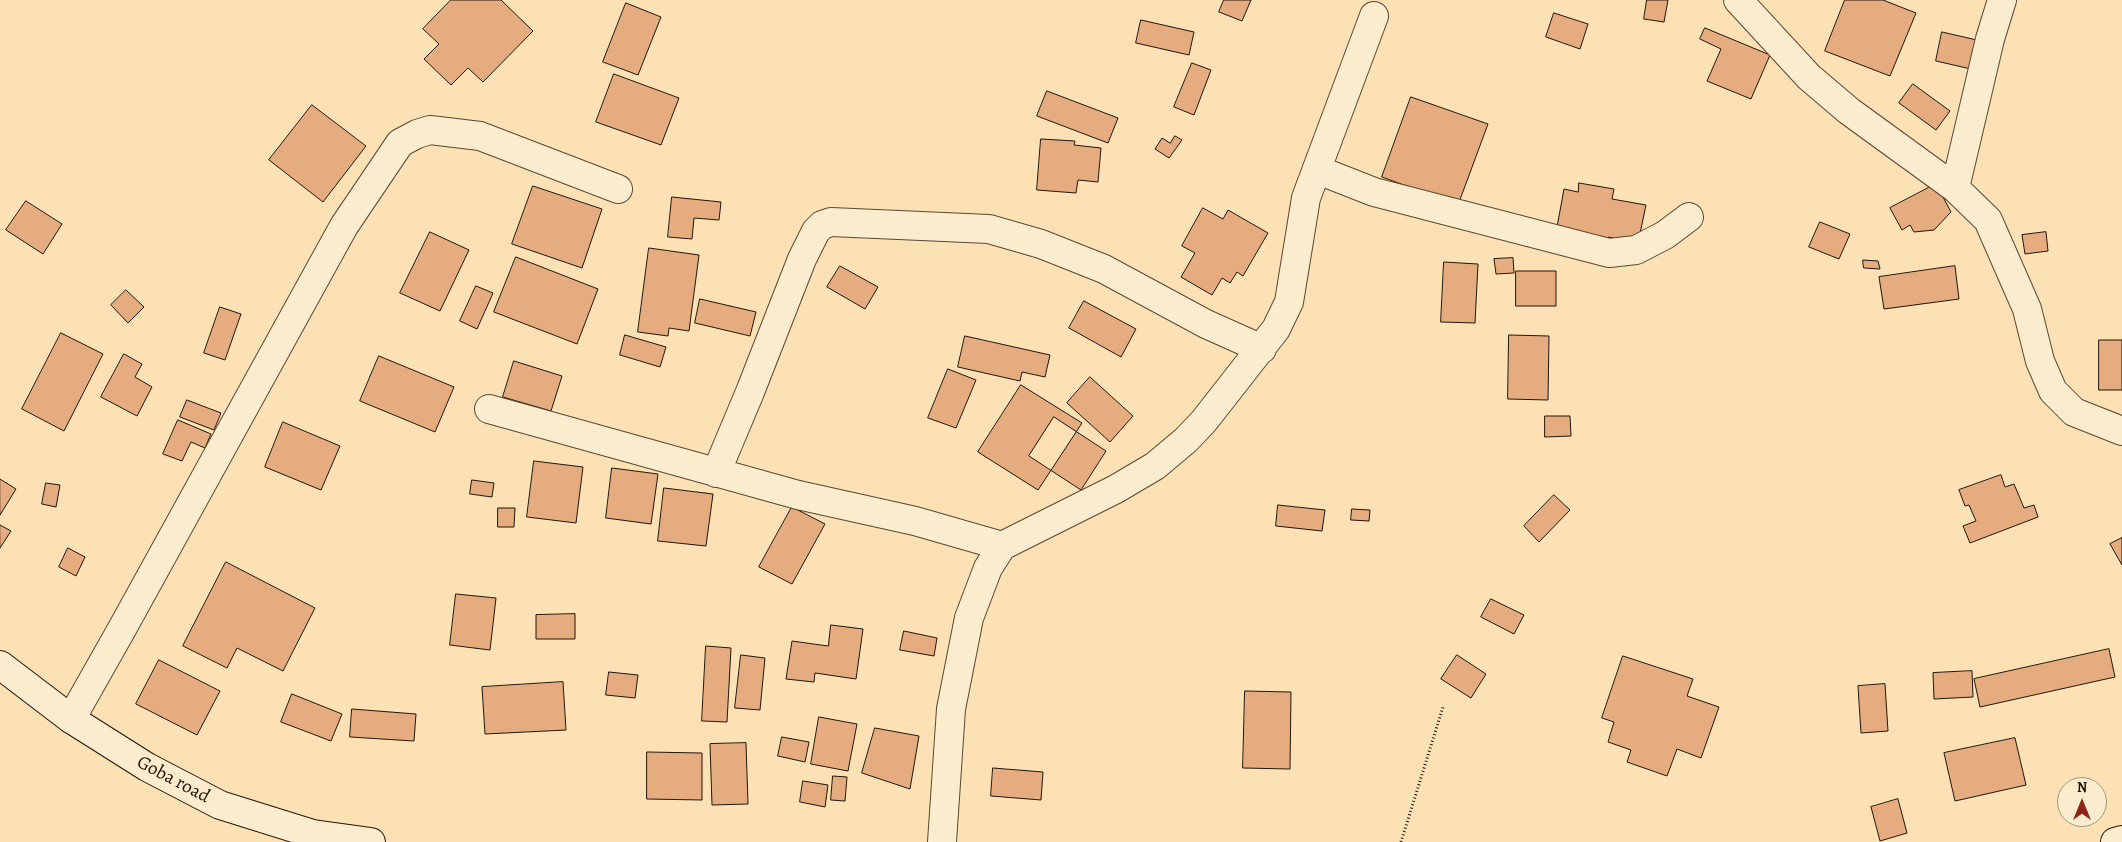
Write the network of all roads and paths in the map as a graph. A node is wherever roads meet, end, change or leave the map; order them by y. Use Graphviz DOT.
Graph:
graph roads {
  1 [pos="1738,0"];
  2 [pos="2002,0"];
  3 [pos="1374,16"];
  4 [pos="1318,170"];
  5 [pos="1955,188"];
  6 [pos="618,189"];
  7 [pos="1690,217"];
  8 [pos="1262,348"];
  9 [pos="489,409"];
  10 [pos="2122,431"];
  11 [pos="716,473"];
  12 [pos="1002,546"];
  13 [pos="0,665"];
  14 [pos="1443,707"];
  15 [pos="70,719"];
  16 [pos="2122,840"];
  17 [pos="371,842"];
  18 [pos="942,842"];
  19 [pos="1401,842"];
  20 [pos="2115,842"];
  1 -- 5 [label="street"];
  2 -- 5 [label="street"];
  3 -- 4 [label="street"];
  4 -- 7 [label="street"];
  4 -- 8 [label="street"];
  5 -- 10 [label="street"];
  6 -- 15 [label="street"];
  8 -- 11 [label="street"];
  8 -- 12 [label="street"];
  9 -- 11 [label="street"];
  11 -- 12 [label="street"];
  12 -- 18 [label="street"];
  13 -- 15 [label="street, Goba road"];
  14 -- 19 [label="path"];
  15 -- 17 [label="street, Goba road"];
  16 -- 20 [label="street"];
}
